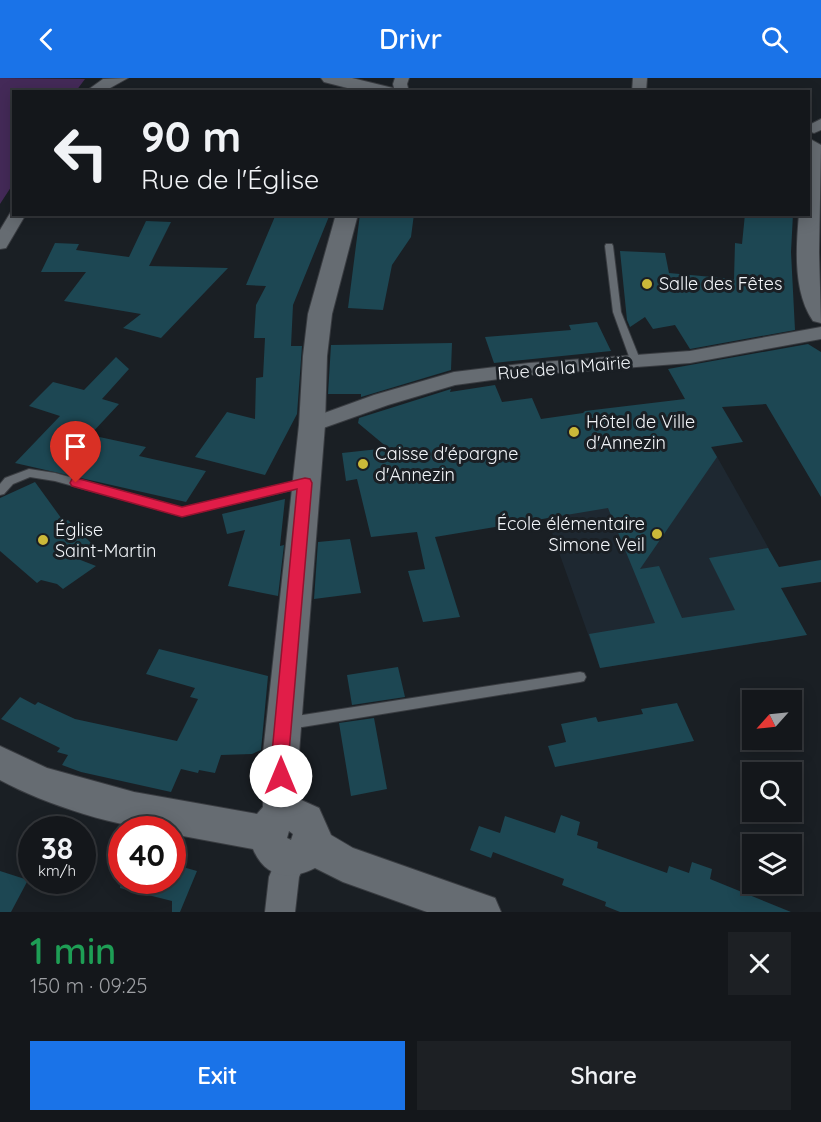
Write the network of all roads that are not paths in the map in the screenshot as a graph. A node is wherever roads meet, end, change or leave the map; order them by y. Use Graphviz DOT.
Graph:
graph roads {
  1 [pos="121,78"];
  2 [pos="330,78"];
  3 [pos="96,90"];
  4 [pos="379,90"];
  5 [pos="816,142"];
  6 [pos="17,216"];
  7 [pos="346,216"];
  8 [pos="0,244"];
  9 [pos="609,246"];
  10 [pos="821,316"];
  11 [pos="821,333"];
  12 [pos="636,362"];
  13 [pos="312,425"];
  14 [pos="305,483"];
  15 [pos="0,491"];
  16 [pos="580,677"];
  17 [pos="283,724"];
  18 [pos="0,762"];
  19 [pos="288,838"];
  20 [pos="280,912"];
  21 [pos="481,912"];
  1 -- 3 [label="street"];
  2 -- 4 [label="street"];
  5 -- 10 [label="street"];
  6 -- 8 [label="street"];
  7 -- 13 [label="street"];
  9 -- 12 [label="lane"];
  11 -- 12 [label="street, Rue de la Mairie"];
  12 -- 13 [label="street, Rue de la Mairie"];
  13 -- 14 [label="street"];
  14 -- 15 [label="lane"];
  14 -- 17 [label="street"];
  16 -- 17 [label="lane"];
  17 -- 19 [label="street"];
  18 -- 19 [label="street"];
  19 -- 20 [label="street"];
  19 -- 21 [label="street"];
}
